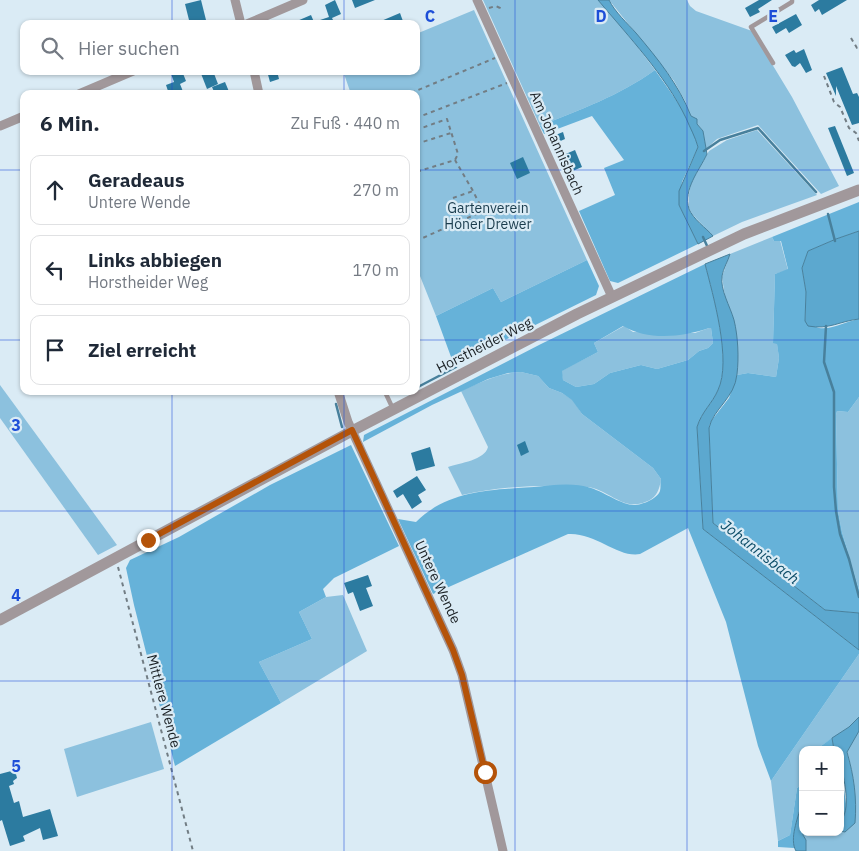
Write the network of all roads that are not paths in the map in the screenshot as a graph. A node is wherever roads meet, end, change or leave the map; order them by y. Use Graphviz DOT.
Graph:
graph roads {
  1 [pos="235,0"];
  2 [pos="303,0"];
  3 [pos="477,0"];
  4 [pos="792,0"];
  5 [pos="240,20"];
  6 [pos="256,20"];
  7 [pos="773,63"];
  8 [pos="124,75"];
  9 [pos="255,75"];
  10 [pos="88,90"];
  11 [pos="258,90"];
  12 [pos="20,118"];
  13 [pos="0,126"];
  14 [pos="859,190"];
  15 [pos="612,297"];
  16 [pos="339,395"];
  17 [pos="386,395"];
  18 [pos="393,409"];
  19 [pos="352,430"];
  20 [pos="0,620"];
  21 [pos="504,851"];
  1 -- 5 [label="street"];
  2 -- 6 [label="street"];
  3 -- 15 [label="street, Am Johannisbach"];
  4 -- 7 [label="lane"];
  8 -- 10 [label="street"];
  9 -- 11 [label="street"];
  12 -- 13 [label="street"];
  14 -- 15 [label="street, Horstheider Weg"];
  15 -- 18 [label="street, Horstheider Weg"];
  16 -- 19 [label="street, Untere Wende"];
  17 -- 18 [label="lane"];
  18 -- 19 [label="street, Horstheider Weg"];
  19 -- 20 [label="street, Horstheider Weg"];
  19 -- 21 [label="street, Untere Wende"];
}
